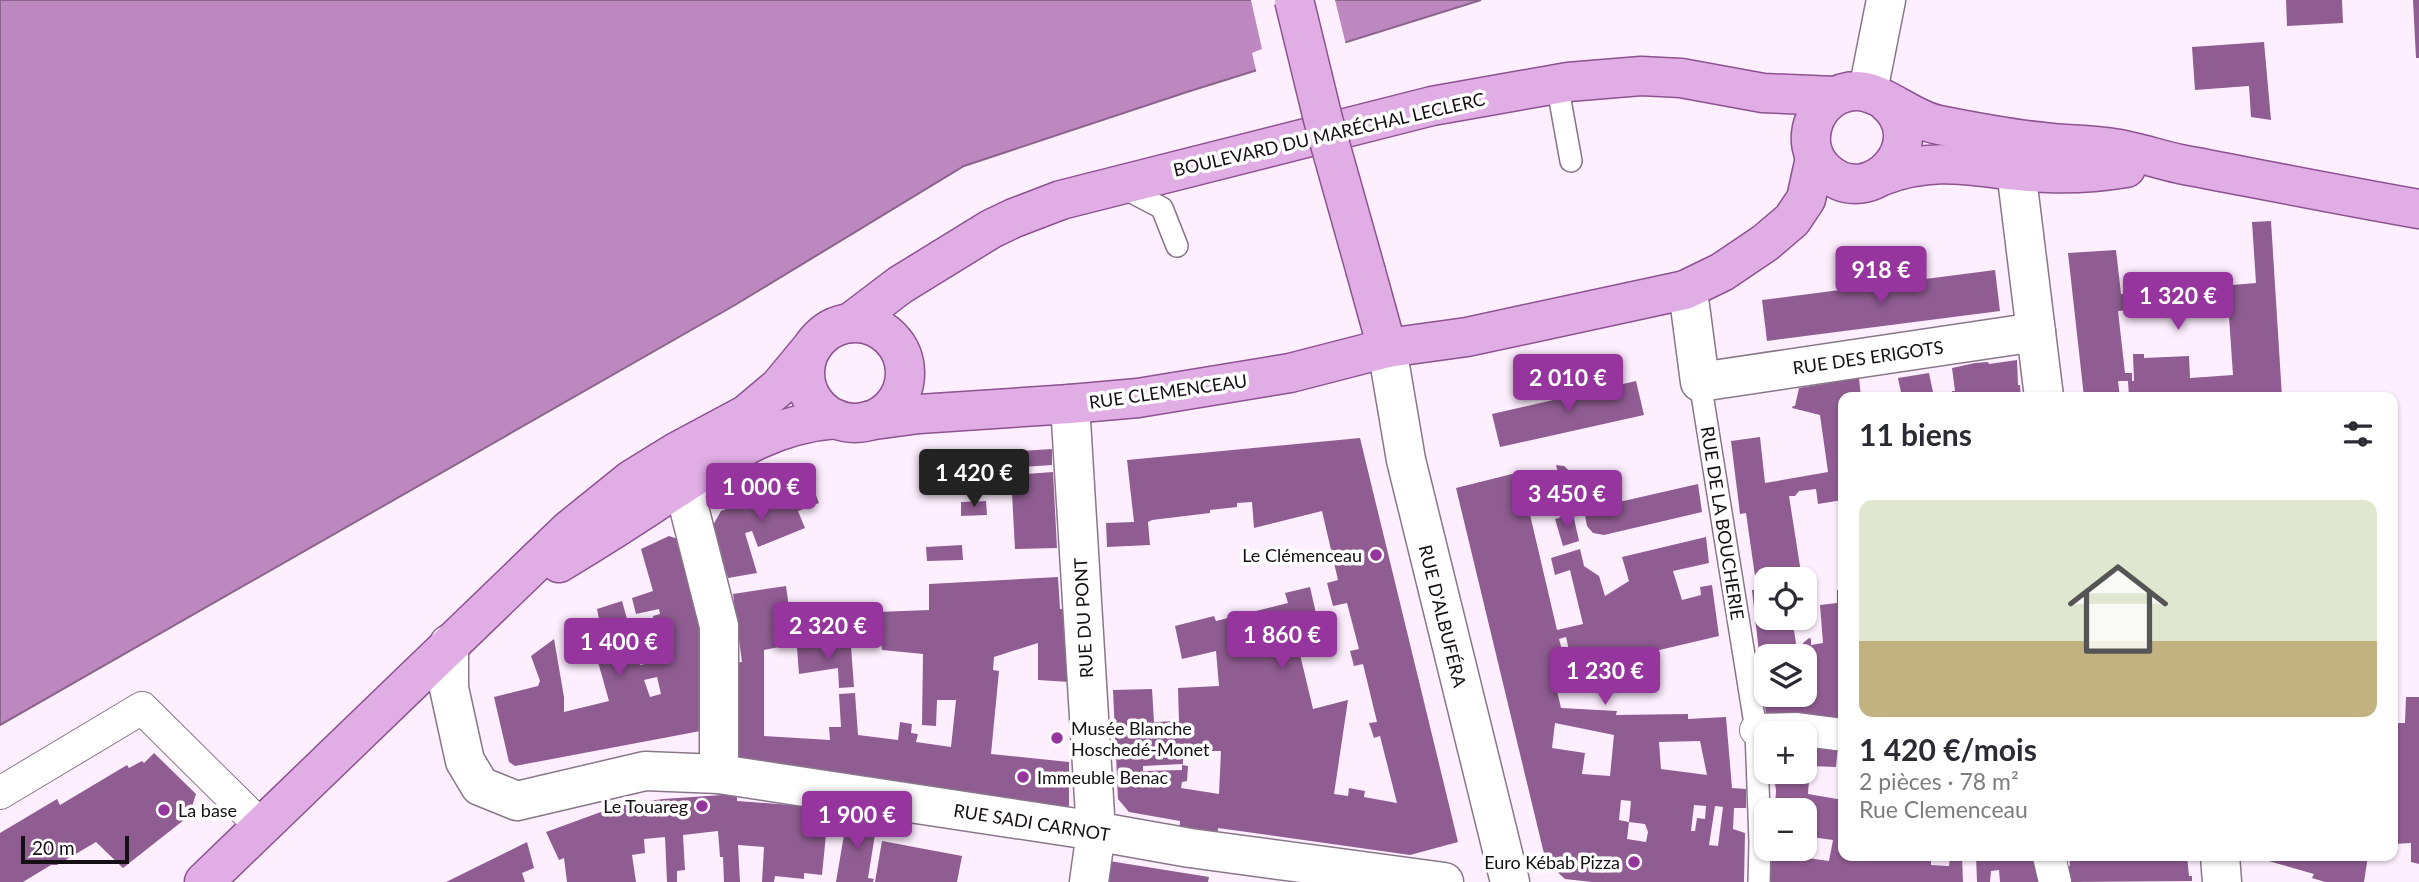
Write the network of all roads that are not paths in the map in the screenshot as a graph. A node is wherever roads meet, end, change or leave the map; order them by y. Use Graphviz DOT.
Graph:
graph roads {
  1 [pos="1294,0"];
  2 [pos="1886,0"];
  3 [pos="1568,82"];
  4 [pos="1763,93"];
  5 [pos="1863,97"];
  6 [pos="1813,150"];
  7 [pos="1571,161"];
  8 [pos="2168,162"];
  9 [pos="2016,170"];
  10 [pos="1872,180"];
  11 [pos="1120,186"];
  12 [pos="2419,209"];
  13 [pos="1796,216"];
  14 [pos="1177,246"];
  15 [pos="952,255"];
  16 [pos="1685,290"];
  17 [pos="850,323"];
  18 [pos="2036,332"];
  19 [pos="813,346"];
  20 [pos="1387,348"];
  21 [pos="901,365"];
  22 [pos="1700,382"];
  23 [pos="2043,392"];
  24 [pos="1070,404"];
  25 [pos="945,413"];
  26 [pos="852,420"];
  27 [pos="691,480"];
  28 [pos="489,607"];
  29 [pos="449,644"];
  30 [pos="1755,721"];
  31 [pos="1817,731"];
  32 [pos="1838,733"];
  33 [pos="719,774"];
  34 [pos="1758,784"];
  35 [pos="0,793"];
  36 [pos="261,826"];
  37 [pos="1096,831"];
  38 [pos="2050,861"];
  39 [pos="2220,861"];
  40 [pos="204,882"];
  41 [pos="1089,882"];
  42 [pos="1444,882"];
  43 [pos="1510,882"];
  44 [pos="1759,882"];
  45 [pos="2055,882"];
  46 [pos="2222,882"];
  1 -- 20 [label="main road, bridge"];
  2 -- 5 [label="street"];
  3 -- 4 [label="main road, BOULEVARD DU MARÉCHAL LECLERC"];
  3 -- 7 [label="lane"];
  3 -- 11 [label="main road, BOULEVARD DU MARÉCHAL LECLERC"];
  4 -- 5 [label="main road, BOULEVARD DU MARÉCHAL LECLERC"];
  4 -- 6 [label="main road"];
  5 -- 6 [label="main road"];
  5 -- 8 [label="main road"];
  5 -- 10 [label="main road"];
  6 -- 10 [label="main road"];
  6 -- 13 [label="main road"];
  8 -- 9 [label="main road"];
  8 -- 12 [label="main road"];
  9 -- 10 [label="main road"];
  9 -- 18 [label="street"];
  10 -- 13 [label="main road"];
  11 -- 14 [label="lane"];
  11 -- 15 [label="main road, BOULEVARD DU MARÉCHAL LECLERC"];
  13 -- 16 [label="main road, RUE CLEMENCEAU"];
  15 -- 17 [label="main road, BOULEVARD DU MARÉCHAL LECLERC"];
  15 -- 21 [label="main road, BOULEVARD DU MARÉCHAL LECLERC"];
  16 -- 20 [label="main road, RUE CLEMENCEAU"];
  16 -- 22 [label="street, RUE DE LA BOUCHERIE"];
  17 -- 19 [label="main road"];
  17 -- 21 [label="main road"];
  18 -- 22 [label="street, RUE DES ERIGOTS"];
  18 -- 23 [label="street"];
  19 -- 26 [label="main road"];
  19 -- 28 [label="main road"];
  20 -- 24 [label="main road, RUE CLEMENCEAU"];
  20 -- 43 [label="street, RUE D'ALBUFÉRA"];
  21 -- 25 [label="main road"];
  21 -- 26 [label="main road"];
  22 -- 30 [label="lane, RUE DE LA BOUCHERIE"];
  24 -- 25 [label="main road, RUE CLEMENCEAU"];
  24 -- 37 [label="street, RUE DU PONT"];
  25 -- 26 [label="main road, RUE CLEMENCEAU"];
  26 -- 27 [label="main road"];
  27 -- 28 [label="main road"];
  27 -- 33 [label="street"];
  28 -- 29 [label="main road"];
  29 -- 33 [label="street, RUE SADI CARNOT"];
  29 -- 36 [label="main road"];
  31 -- 32 [label="street"];
  33 -- 37 [label="street, RUE SADI CARNOT"];
  34 -- 44 [label="lane, RUE DE LA BOUCHERIE"];
  35 -- 36 [label="street"];
  36 -- 40 [label="main road"];
  37 -- 41 [label="street, RUE DU PONT"];
  37 -- 42 [label="street, RUE SADI CARNOT"];
  38 -- 45 [label="street"];
  39 -- 46 [label="street"];
}
